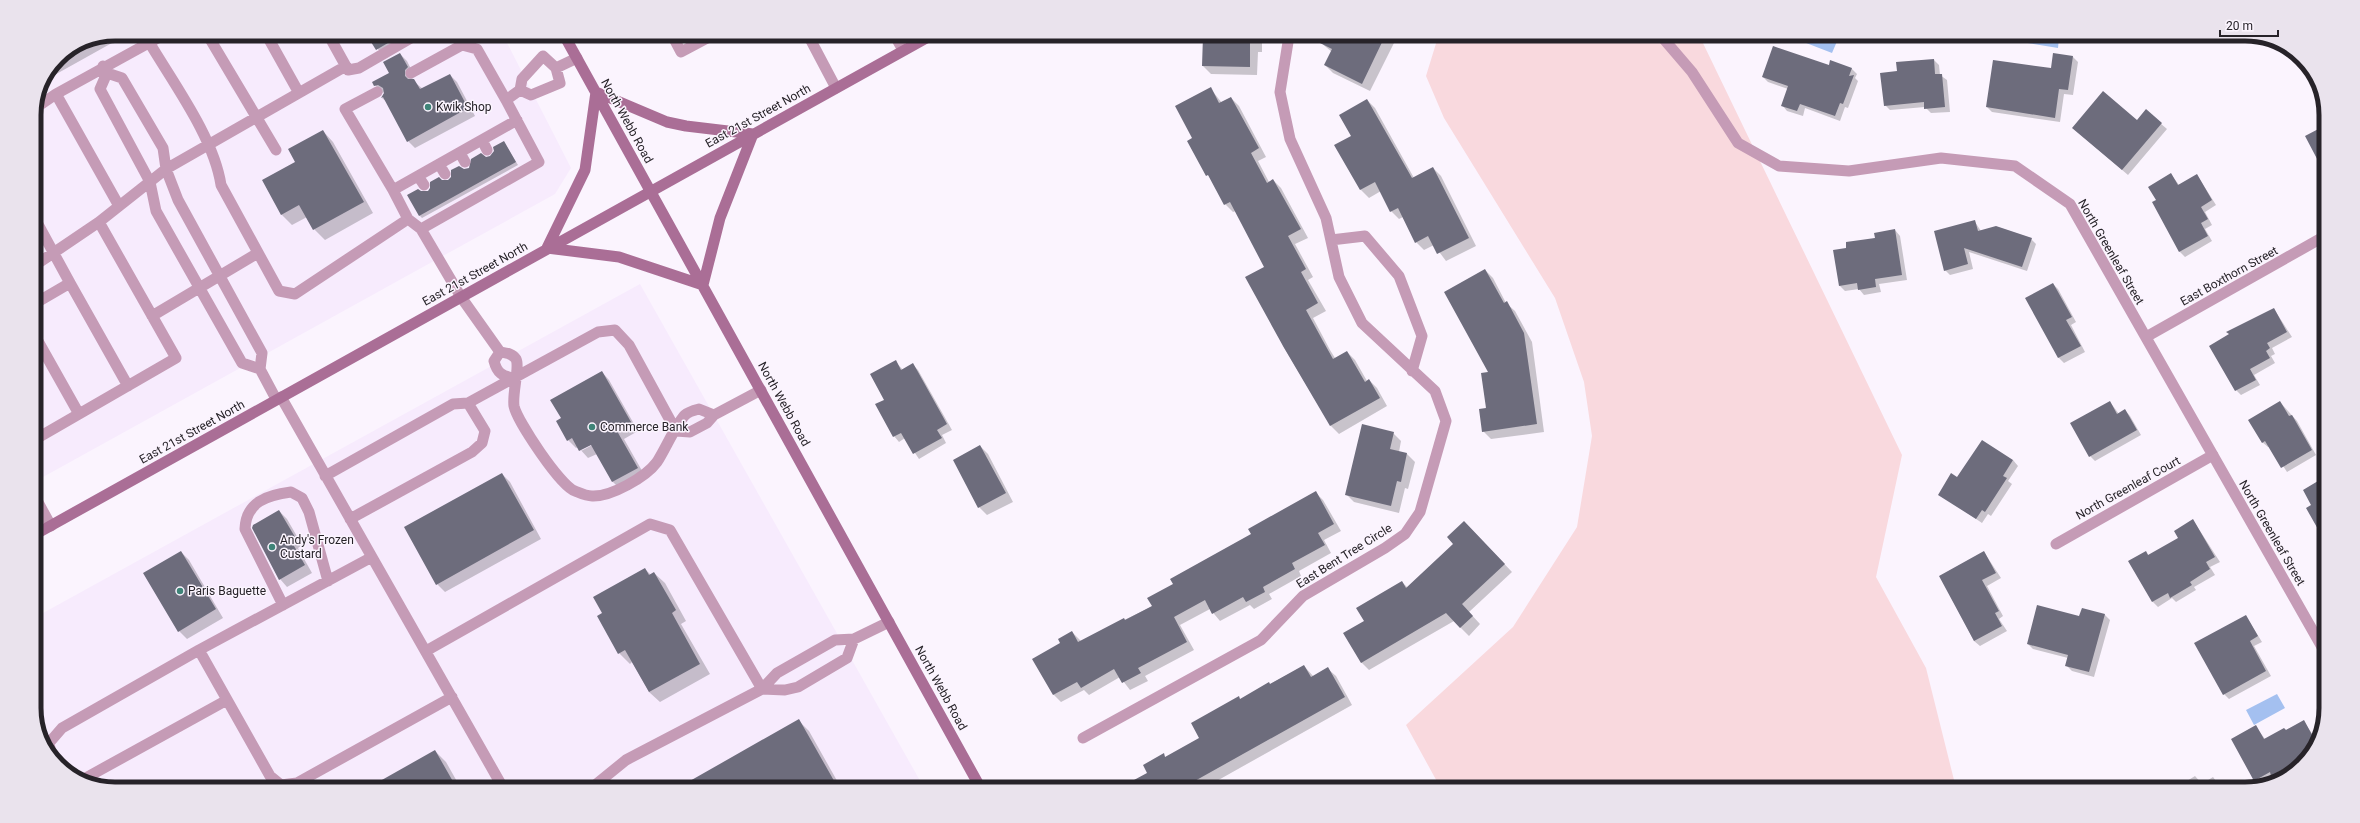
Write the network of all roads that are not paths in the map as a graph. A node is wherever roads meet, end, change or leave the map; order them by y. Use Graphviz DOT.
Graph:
graph roads {
  1 [pos="211,41"];
  2 [pos="270,41"];
  3 [pos="332,41"];
  4 [pos="406,41"];
  5 [pos="567,41"];
  6 [pos="675,41"];
  7 [pos="702,41"];
  8 [pos="811,41"];
  9 [pos="897,41"];
  10 [pos="920,41"];
  11 [pos="1288,41"];
  12 [pos="1665,41"];
  13 [pos="149,42"];
  14 [pos="903,50"];
  15 [pos="577,58"];
  16 [pos="346,66"];
  17 [pos="556,68"];
  18 [pos="105,70"];
  19 [pos="411,73"];
  20 [pos="836,88"];
  21 [pos="520,90"];
  22 [pos="378,92"];
  23 [pos="596,92"];
  24 [pos="298,93"];
  25 [pos="56,94"];
  26 [pos="506,100"];
  27 [pos="42,104"];
  28 [pos="256,117"];
  29 [pos="517,120"];
  30 [pos="753,134"];
  31 [pos="209,144"];
  32 [pos="276,150"];
  33 [pos="166,169"];
  34 [pos="150,182"];
  35 [pos="393,190"];
  36 [pos="650,190"];
  37 [pos="457,195"];
  38 [pos="463,205"];
  39 [pos="119,206"];
  40 [pos="436,207"];
  41 [pos="442,217"];
  42 [pos="408,219"];
  43 [pos="99,222"];
  44 [pos="421,229"];
  45 [pos="41,230"];
  46 [pos="2319,239"];
  47 [pos="1332,240"];
  48 [pos="546,248"];
  49 [pos="54,253"];
  50 [pos="258,253"];
  51 [pos="41,261"];
  52 [pos="220,276"];
  53 [pos="70,282"];
  54 [pos="703,285"];
  55 [pos="199,288"];
  56 [pos="461,297"];
  57 [pos="41,300"];
  58 [pos="152,316"];
  59 [pos="2146,338"];
  60 [pos="41,346"];
  61 [pos="500,352"];
  62 [pos="260,369"];
  63 [pos="1412,371"];
  64 [pos="514,378"];
  65 [pos="128,386"];
  66 [pos="761,390"];
  67 [pos="278,398"];
  68 [pos="468,403"];
  69 [pos="79,414"];
  70 [pos="714,415"];
  71 [pos="676,431"];
  72 [pos="41,436"];
  73 [pos="2213,455"];
  74 [pos="326,476"];
  75 [pos="41,508"];
  76 [pos="350,519"];
  77 [pos="51,526"];
  78 [pos="41,532"];
  79 [pos="2056,544"];
  80 [pos="372,557"];
  81 [pos="328,581"];
  82 [pos="283,605"];
  83 [pos="889,622"];
  84 [pos="854,639"];
  85 [pos="2319,642"];
  86 [pos="199,650"];
  87 [pos="426,651"];
  88 [pos="762,689"];
  89 [pos="452,697"];
  90 [pos="227,700"];
  91 [pos="1083,738"];
  92 [pos="50,742"];
  93 [pos="88,777"];
  94 [pos="277,782"];
  95 [pos="299,782"];
  96 [pos="500,782"];
  97 [pos="599,782"];
  98 [pos="978,782"];
  1 -- 28 [label="street"];
  2 -- 24 [label="street"];
  3 -- 16 [label="street"];
  4 -- 16 [label="street"];
  5 -- 15 [label="main road, North Webb Road"];
  6 -- 7 [label="street"];
  8 -- 20 [label="street"];
  9 -- 14 [label="street"];
  10 -- 14 [label="main road, East 21st Street North"];
  11 -- 47 [label="street, East Bent Tree Circle"];
  12 -- 59 [label="street, North Greenleaf Street"];
  13 -- 18 [label="street"];
  13 -- 31 [label="street"];
  14 -- 20 [label="main road, East 21st Street North"];
  15 -- 17 [label="street"];
  15 -- 23 [label="main road, North Webb Road"];
  16 -- 24 [label="street"];
  17 -- 21 [label="street"];
  17 -- 21 [label="street"];
  18 -- 25 [label="street"];
  18 -- 33 [label="street"];
  18 -- 34 [label="street"];
  19 -- 26 [label="street"];
  20 -- 30 [label="main road, East 21st Street North"];
  21 -- 26 [label="street"];
  22 -- 35 [label="street"];
  23 -- 30 [label="main road"];
  23 -- 36 [label="main road, North Webb Road"];
  23 -- 48 [label="main road"];
  24 -- 28 [label="street"];
  25 -- 27 [label="street"];
  25 -- 39 [label="street"];
  26 -- 29 [label="street"];
  28 -- 31 [label="street"];
  28 -- 32 [label="street"];
  29 -- 35 [label="street"];
  29 -- 38 [label="street"];
  30 -- 36 [label="main road, East 21st Street North"];
  30 -- 54 [label="main road"];
  31 -- 33 [label="street"];
  31 -- 50 [label="street"];
  33 -- 34 [label="street"];
  33 -- 52 [label="street"];
  34 -- 39 [label="street"];
  34 -- 55 [label="street"];
  35 -- 42 [label="street"];
  36 -- 48 [label="main road, East 21st Street North"];
  36 -- 54 [label="main road, North Webb Road"];
  37 -- 38 [label="street"];
  38 -- 41 [label="street"];
  39 -- 43 [label="street"];
  40 -- 41 [label="street"];
  41 -- 44 [label="street"];
  42 -- 44 [label="street"];
  42 -- 50 [label="street"];
  43 -- 49 [label="street"];
  43 -- 58 [label="street"];
  44 -- 56 [label="street"];
  45 -- 49 [label="street"];
  46 -- 59 [label="street, East Boxthorn Street"];
  47 -- 63 [label="street, East Bent Tree Circle"];
  47 -- 63 [label="street"];
  48 -- 54 [label="main road"];
  48 -- 56 [label="main road, East 21st Street North"];
  49 -- 51 [label="street"];
  49 -- 53 [label="street"];
  50 -- 52 [label="street"];
  52 -- 55 [label="street"];
  52 -- 62 [label="street"];
  53 -- 57 [label="street"];
  53 -- 65 [label="street"];
  54 -- 66 [label="main road, North Webb Road"];
  55 -- 58 [label="street"];
  55 -- 62 [label="street"];
  56 -- 61 [label="street"];
  56 -- 67 [label="main road, East 21st Street North"];
  58 -- 65 [label="street"];
  59 -- 73 [label="street, North Greenleaf Street"];
  60 -- 69 [label="street"];
  61 -- 64 [label="street"];
  61 -- 64 [label="street"];
  62 -- 67 [label="street"];
  63 -- 91 [label="street, East Bent Tree Circle"];
  64 -- 68 [label="street"];
  64 -- 71 [label="street"];
  64 -- 71 [label="street"];
  65 -- 69 [label="street"];
  66 -- 70 [label="street"];
  66 -- 83 [label="main road, North Webb Road"];
  67 -- 74 [label="street"];
  67 -- 77 [label="main road, East 21st Street North"];
  68 -- 74 [label="street"];
  68 -- 76 [label="street"];
  69 -- 72 [label="street"];
  70 -- 71 [label="street"];
  70 -- 71 [label="street"];
  73 -- 79 [label="street, North Greenleaf Court"];
  73 -- 85 [label="street, North Greenleaf Street"];
  74 -- 76 [label="street"];
  75 -- 77 [label="street"];
  76 -- 80 [label="street"];
  77 -- 78 [label="main road, East 21st Street North"];
  80 -- 81 [label="street"];
  80 -- 87 [label="street"];
  81 -- 82 [label="street"];
  81 -- 82 [label="street"];
  82 -- 86 [label="street"];
  83 -- 84 [label="street"];
  83 -- 98 [label="main road, North Webb Road"];
  84 -- 88 [label="street"];
  84 -- 88 [label="street"];
  86 -- 90 [label="street"];
  86 -- 92 [label="street"];
  87 -- 88 [label="street"];
  87 -- 89 [label="street"];
  88 -- 97 [label="street"];
  89 -- 95 [label="street"];
  89 -- 96 [label="street"];
  90 -- 93 [label="street"];
  90 -- 94 [label="street"];
}
